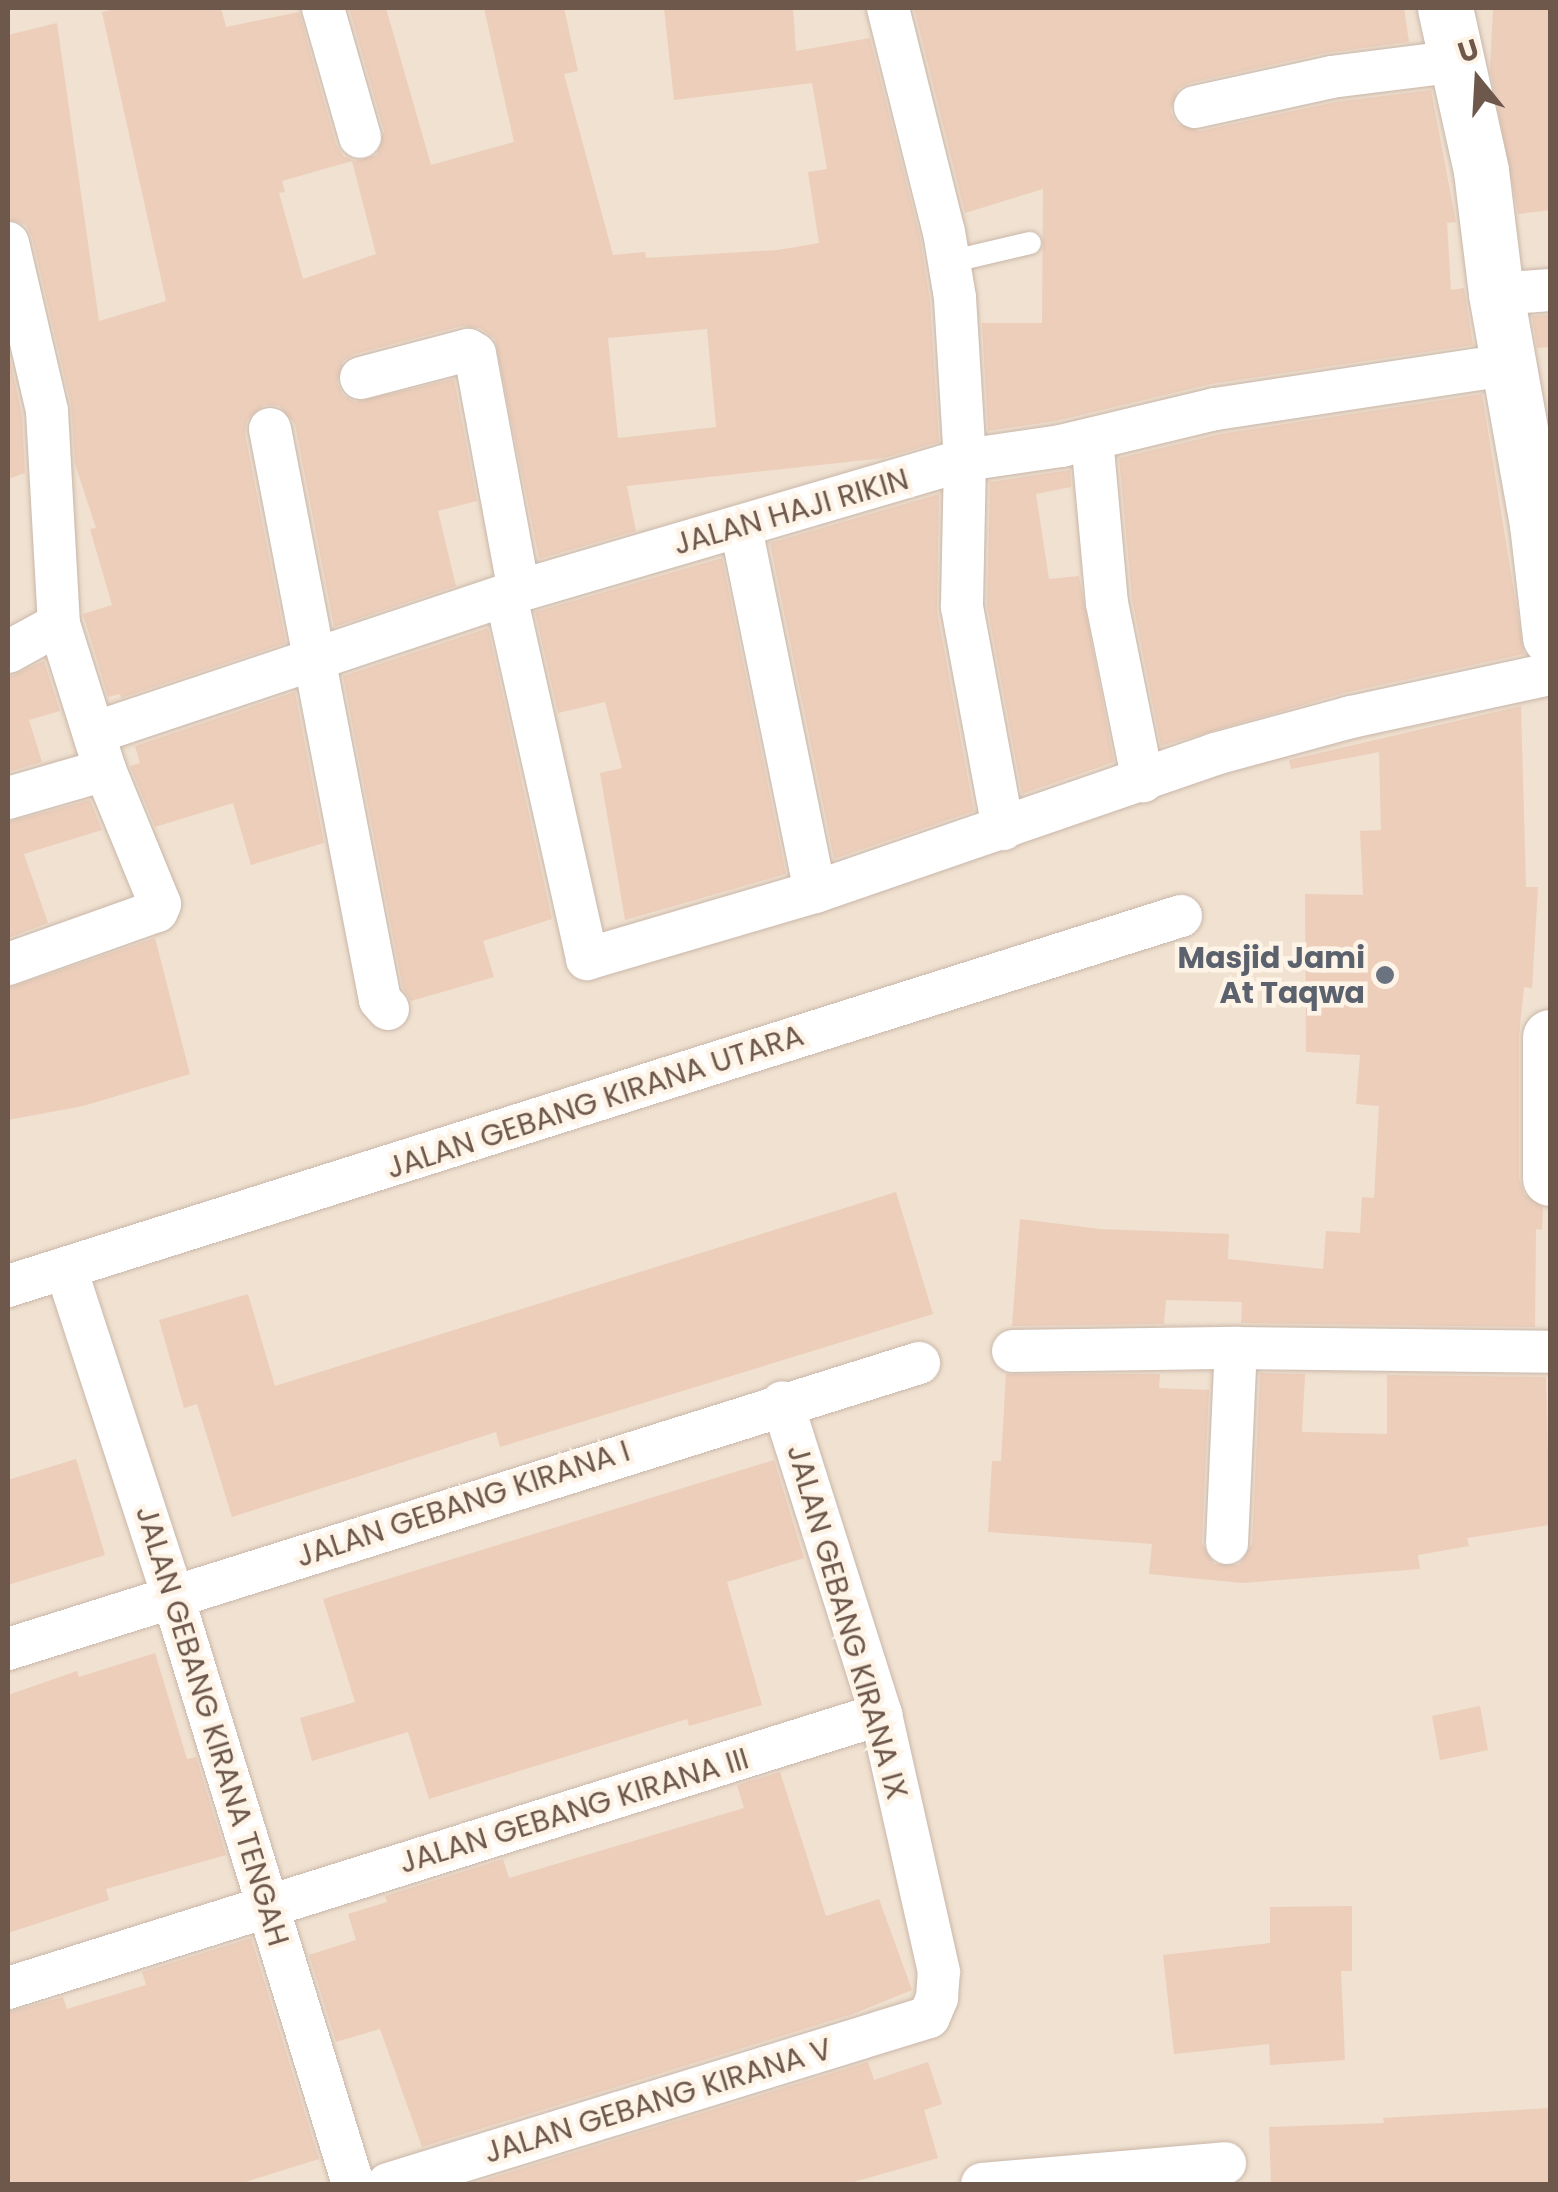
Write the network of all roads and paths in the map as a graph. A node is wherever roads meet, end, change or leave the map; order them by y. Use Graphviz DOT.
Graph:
graph roads {
  1 [pos="323,8"];
  2 [pos="888,8"];
  3 [pos="1445,8"];
  4 [pos="1460,61"];
  5 [pos="1195,107"];
  6 [pos="360,137"];
  7 [pos="8,243"];
  8 [pos="1030,243"];
  9 [pos="950,262"];
  10 [pos="1550,290"];
  11 [pos="1496,294"];
  12 [pos="1507,365"];
  13 [pos="362,378"];
  14 [pos="270,429"];
  15 [pos="1092,440"];
  16 [pos="965,460"];
  17 [pos="741,528"];
  18 [pos="513,593"];
  19 [pos="59,624"];
  20 [pos="1550,637"];
  21 [pos="8,652"];
  22 [pos="316,657"];
  23 [pos="1550,674"];
  24 [pos="99,752"];
  25 [pos="1143,780"];
  26 [pos="8,798"];
  27 [pos="1003,829"];
  28 [pos="816,892"];
  29 [pos="1181,916"];
  30 [pos="8,964"];
  31 [pos="388,1009"];
  32 [pos="1550,1037"];
  33 [pos="1550,1178"];
  34 [pos="66,1269"];
  35 [pos="8,1286"];
  36 [pos="1236,1348"];
  37 [pos="1013,1351"];
  38 [pos="1550,1352"];
  39 [pos="920,1363"];
  40 [pos="782,1402"];
  41 [pos="1227,1543"];
  42 [pos="173,1596"];
  43 [pos="8,1649"];
  44 [pos="881,1714"];
  45 [pos="268,1907"];
  46 [pos="8,1988"];
  47 [pos="929,2017"];
  48 [pos="1225,2163"];
  49 [pos="353,2184"];
  50 [pos="388,2184"];
  51 [pos="982,2184"];
  1 -- 6 [label="street"];
  2 -- 9 [label="street"];
  3 -- 4 [label="street"];
  4 -- 5 [label="street"];
  4 -- 11 [label="street"];
  7 -- 19 [label="street"];
  8 -- 9 [label="lane"];
  9 -- 16 [label="street"];
  10 -- 11 [label="street"];
  11 -- 12 [label="street"];
  12 -- 15 [label="street, JALAN HAJI RIKIN"];
  12 -- 20 [label="street"];
  13 -- 18 [label="street"];
  14 -- 22 [label="street"];
  15 -- 16 [label="street, JALAN HAJI RIKIN"];
  15 -- 25 [label="street"];
  16 -- 17 [label="street, JALAN HAJI RIKIN"];
  16 -- 27 [label="street"];
  17 -- 18 [label="street, JALAN HAJI RIKIN"];
  17 -- 28 [label="street"];
  18 -- 22 [label="street, JALAN HAJI RIKIN"];
  18 -- 28 [label="street"];
  19 -- 21 [label="street"];
  19 -- 24 [label="street"];
  22 -- 24 [label="street, JALAN HAJI RIKIN"];
  22 -- 31 [label="street"];
  23 -- 25 [label="street"];
  24 -- 26 [label="street, JALAN HAJI RIKIN"];
  24 -- 30 [label="street"];
  25 -- 27 [label="street"];
  27 -- 28 [label="street"];
  29 -- 34 [label="street, JALAN GEBANG KIRANA UTARA"];
  32 -- 33 [label="street"];
  34 -- 35 [label="street, JALAN GEBANG KIRANA UTARA"];
  34 -- 42 [label="street, JALAN GEBANG KIRANA TENGAH"];
  36 -- 37 [label="street"];
  36 -- 38 [label="street"];
  36 -- 41 [label="street"];
  39 -- 40 [label="street, JALAN GEBANG KIRANA I"];
  40 -- 42 [label="street, JALAN GEBANG KIRANA I"];
  40 -- 44 [label="street, JALAN GEBANG KIRANA IX"];
  42 -- 43 [label="street, JALAN GEBANG KIRANA I"];
  42 -- 45 [label="street, JALAN GEBANG KIRANA TENGAH"];
  44 -- 45 [label="street, JALAN GEBANG KIRANA III"];
  44 -- 47 [label="street, JALAN GEBANG KIRANA IX"];
  45 -- 46 [label="street, JALAN GEBANG KIRANA III"];
  45 -- 49 [label="street, JALAN GEBANG KIRANA TENGAH"];
  47 -- 50 [label="street, JALAN GEBANG KIRANA V"];
  48 -- 51 [label="street"];
}
